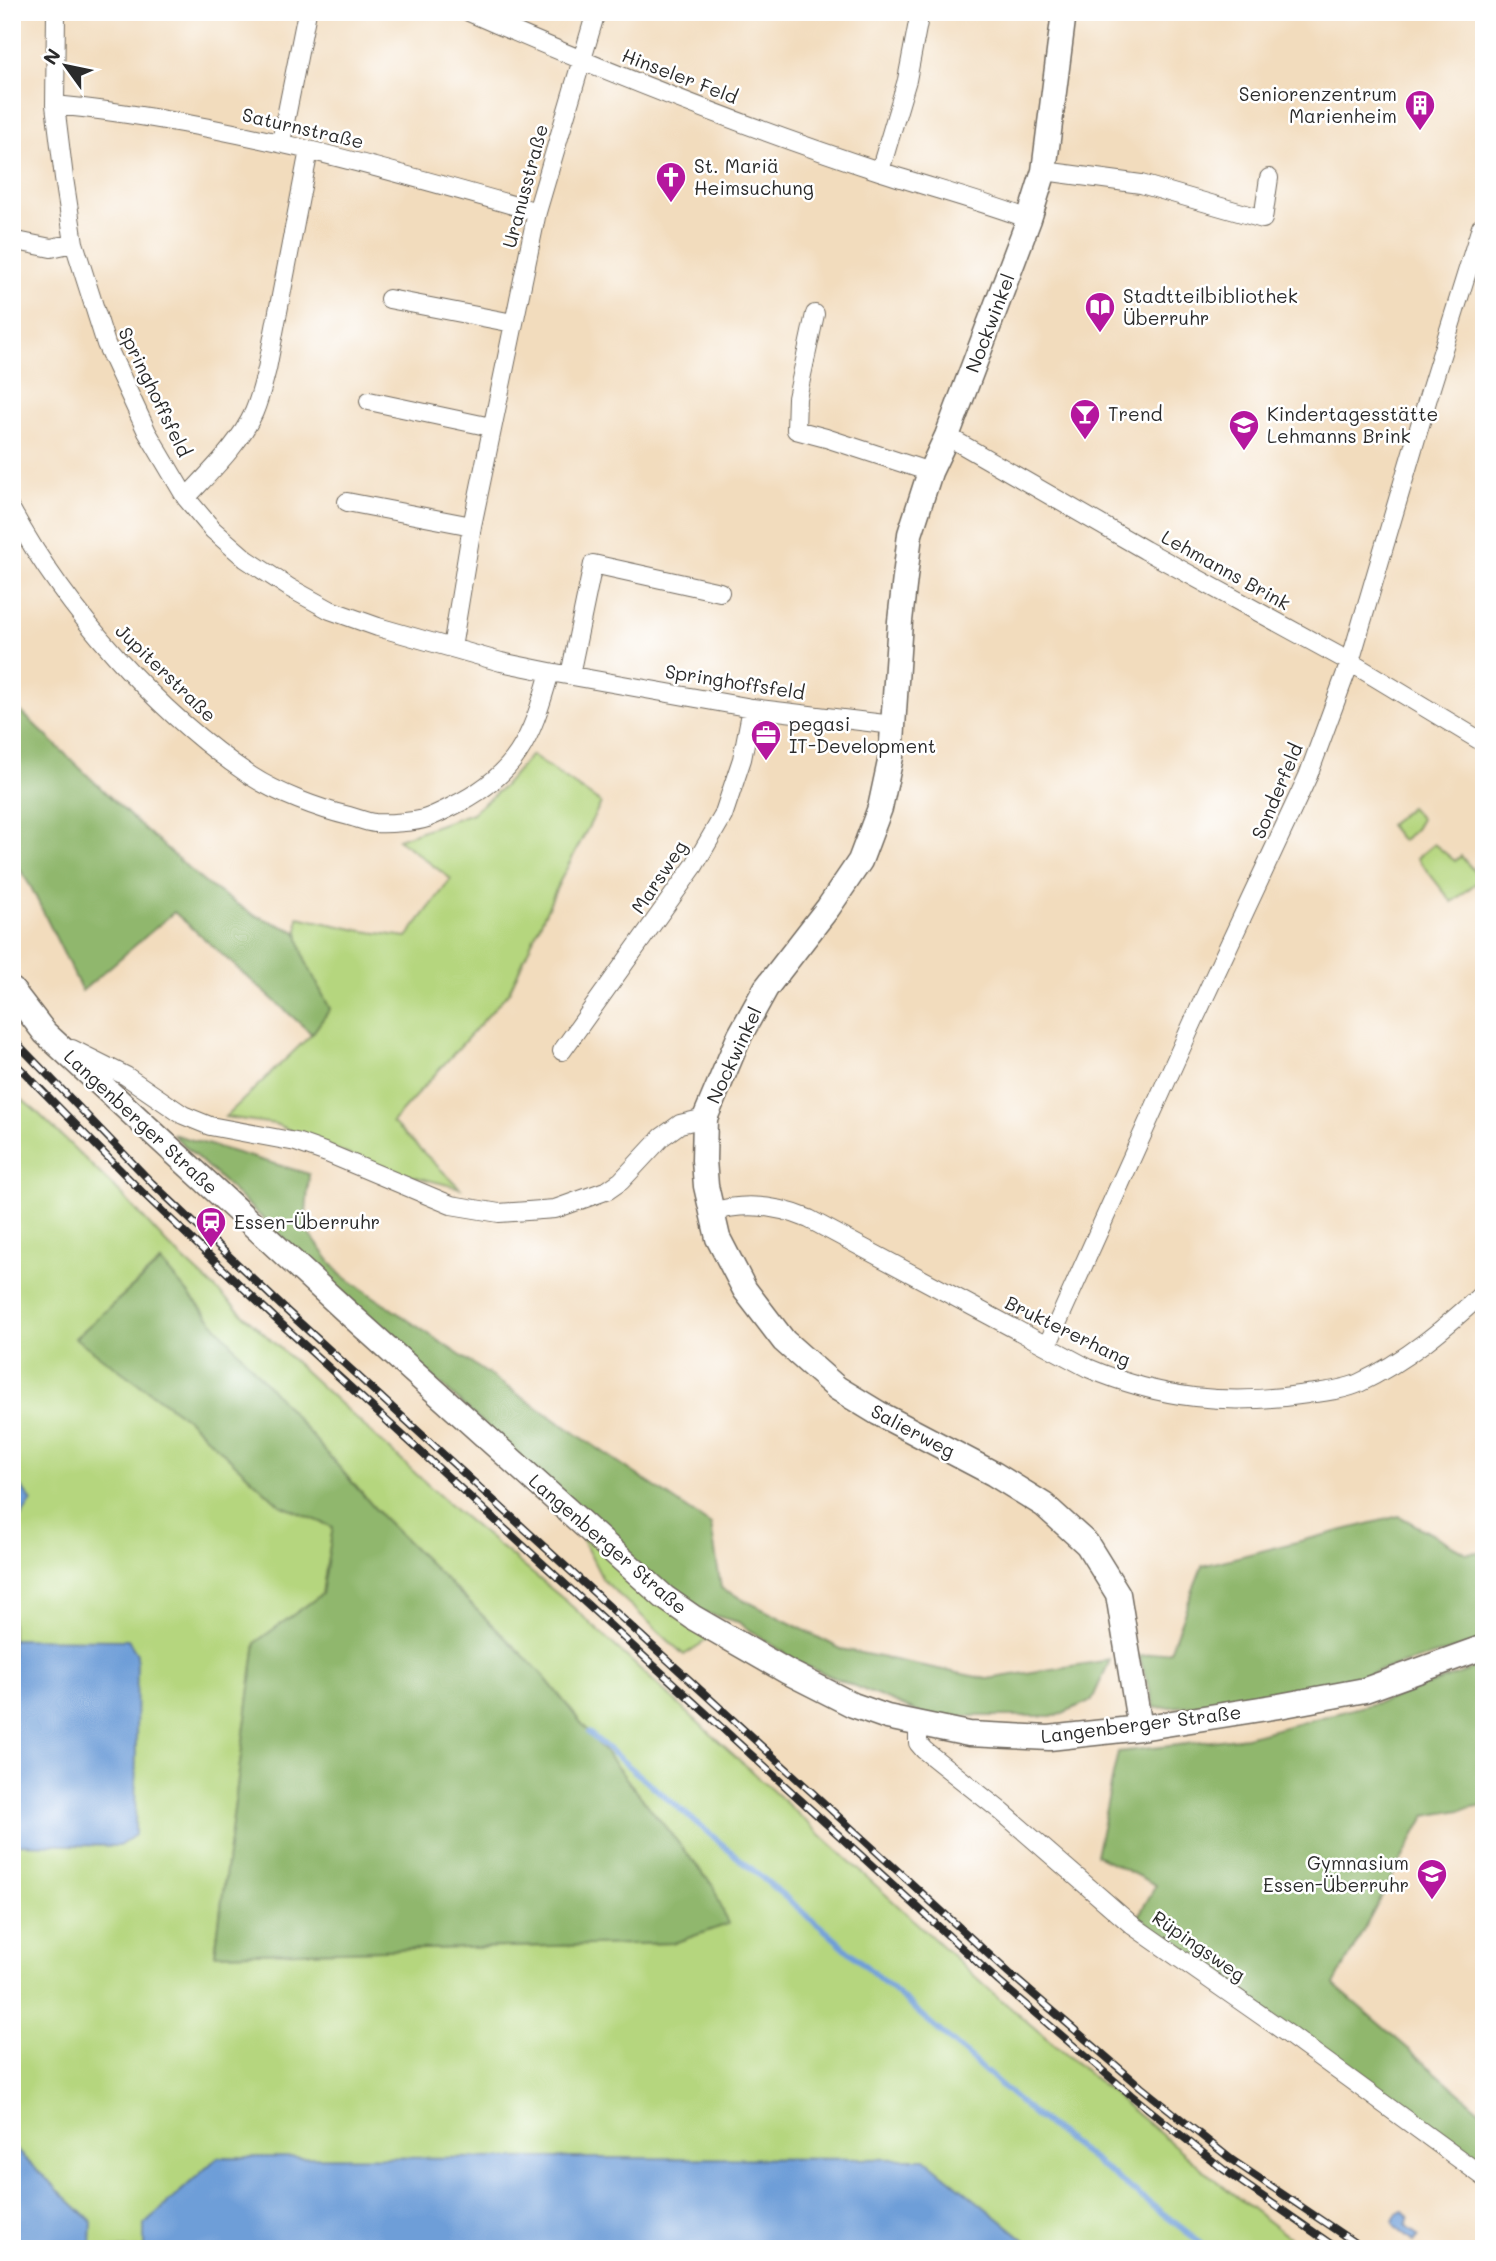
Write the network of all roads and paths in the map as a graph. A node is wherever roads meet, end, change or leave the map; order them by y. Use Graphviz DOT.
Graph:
graph roads {
  1 [pos="56,12"];
  2 [pos="307,12"];
  3 [pos="469,12"];
  4 [pos="596,12"];
  5 [pos="920,12"];
  6 [pos="1064,12"];
  7 [pos="582,62"];
  8 [pos="55,105"];
  9 [pos="281,142"];
  10 [pos="309,150"];
  11 [pos="1044,171"];
  12 [pos="880,172"];
  13 [pos="1269,178"];
  14 [pos="537,212"];
  15 [pos="1029,219"];
  16 [pos="1481,227"];
  17 [pos="12,240"];
  18 [pos="74,243"];
  19 [pos="389,299"];
  20 [pos="815,314"];
  21 [pos="513,323"];
  22 [pos="369,401"];
  23 [pos="491,427"];
  24 [pos="947,436"];
  25 [pos="930,472"];
  26 [pos="186,498"];
  27 [pos="347,502"];
  28 [pos="12,511"];
  29 [pos="472,526"];
  30 [pos="720,592"];
  31 [pos="452,648"];
  32 [pos="1350,662"];
  33 [pos="550,672"];
  34 [pos="570,675"];
  35 [pos="752,708"];
  36 [pos="893,725"];
  37 [pos="1484,743"];
  38 [pos="12,989"];
  39 [pos="45,1033"];
  40 [pos="562,1051"];
  41 [pos="705,1118"];
  42 [pos="712,1213"];
  43 [pos="1484,1293"];
  44 [pos="1047,1346"];
  45 [pos="1484,1647"];
  46 [pos="918,1725"];
  47 [pos="1140,1728"];
  48 [pos="1484,2177"];
  1 -- 8 [label="street, Springhoffsfeld"];
  2 -- 9 [label="street"];
  3 -- 7 [label="street, Hinseler Feld"];
  4 -- 7 [label="street, Uranusstraße"];
  5 -- 12 [label="street"];
  6 -- 11 [label="street, Nockwinkel"];
  7 -- 12 [label="street, Hinseler Feld"];
  7 -- 14 [label="street, Uranusstraße"];
  8 -- 9 [label="street, Saturnstraße"];
  8 -- 18 [label="street, Springhoffsfeld"];
  9 -- 10 [label="street, Saturnstraße"];
  10 -- 14 [label="street, Saturnstraße"];
  10 -- 26 [label="street, Springhoffsfeld"];
  11 -- 13 [label="street"];
  11 -- 15 [label="street, Nockwinkel"];
  12 -- 15 [label="street, Hinseler Feld"];
  14 -- 21 [label="street, Uranusstraße"];
  15 -- 24 [label="street, Nockwinkel"];
  16 -- 32 [label="street, Sonderfeld"];
  17 -- 18 [label="street"];
  18 -- 26 [label="street, Springhoffsfeld"];
  19 -- 21 [label="street"];
  20 -- 25 [label="street"];
  21 -- 23 [label="street, Uranusstraße"];
  22 -- 23 [label="street"];
  23 -- 29 [label="street, Uranusstraße"];
  24 -- 25 [label="street, Nockwinkel"];
  24 -- 32 [label="street, Lehmanns Brink"];
  25 -- 36 [label="street, Nockwinkel"];
  26 -- 31 [label="street, Springhoffsfeld"];
  27 -- 29 [label="street"];
  28 -- 33 [label="street, Jupiterstraße"];
  29 -- 31 [label="street, Uranusstraße"];
  30 -- 34 [label="street"];
  31 -- 33 [label="street, Springhoffsfeld"];
  32 -- 37 [label="street, Lehmanns Brink"];
  32 -- 44 [label="street, Sonderfeld"];
  33 -- 34 [label="street, Springhoffsfeld"];
  34 -- 35 [label="street, Springhoffsfeld"];
  35 -- 36 [label="street, Springhoffsfeld"];
  35 -- 40 [label="street, Marsweg"];
  36 -- 41 [label="street, Nockwinkel"];
  38 -- 39 [label="street, Langenberger Straße"];
  39 -- 41 [label="street, Nockwinkel"];
  39 -- 46 [label="street, Langenberger Straße"];
  41 -- 42 [label="street, Salierweg"];
  42 -- 44 [label="street, Bruktererhang"];
  42 -- 47 [label="street, Salierweg"];
  43 -- 44 [label="street, Bruktererhang"];
  45 -- 47 [label="street, Langenberger Straße"];
  46 -- 47 [label="street, Langenberger Straße"];
  46 -- 48 [label="street, Rüpingsweg"];
}
